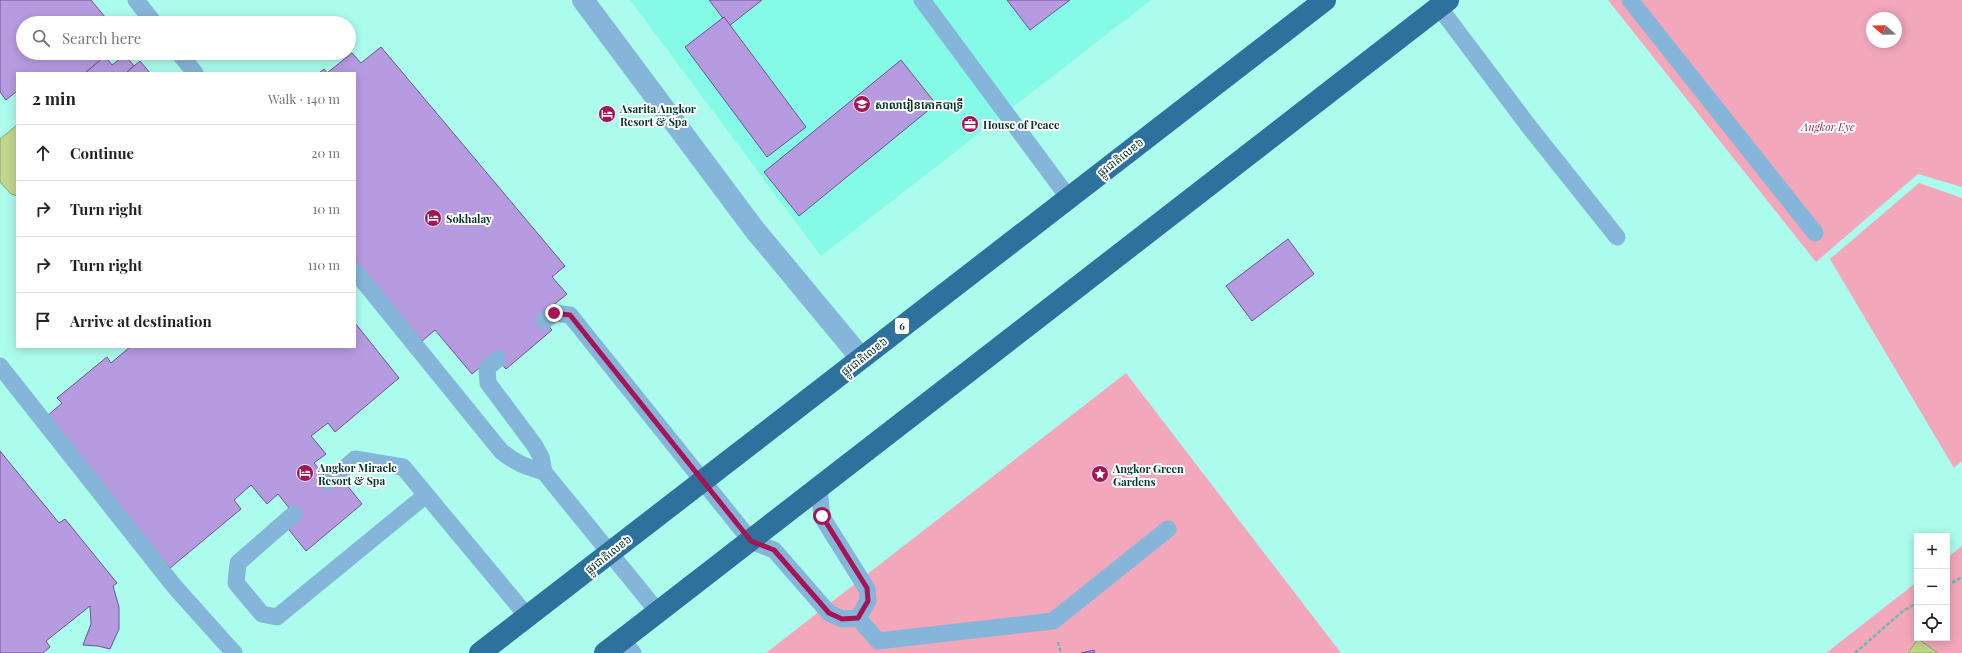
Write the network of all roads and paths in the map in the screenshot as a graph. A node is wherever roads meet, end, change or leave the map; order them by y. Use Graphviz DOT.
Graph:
graph roads {
  1 [pos="136,0"];
  2 [pos="583,0"];
  3 [pos="922,0"];
  4 [pos="1325,0"];
  5 [pos="1630,0"];
  6 [pos="1444,3"];
  7 [pos="149,16"];
  8 [pos="184,60"];
  9 [pos="194,72"];
  10 [pos="1068,197"];
  11 [pos="1815,233"];
  12 [pos="1617,237"];
  13 [pos="356,272"];
  14 [pos="544,321"];
  15 [pos="861,358"];
  16 [pos="498,359"];
  17 [pos="0,366"];
  18 [pos="544,472"];
  19 [pos="702,481"];
  20 [pos="329,482"];
  21 [pos="819,489"];
  22 [pos="426,494"];
  23 [pos="294,514"];
  24 [pos="1168,529"];
  25 [pos="751,541"];
  26 [pos="610,552"];
  27 [pos="1962,577"];
  28 [pos="1950,584"];
  29 [pos="1914,605"];
  30 [pos="658,612"];
  31 [pos="527,616"];
  32 [pos="858,618"];
  33 [pos="628,646"];
  34 [pos="234,653"];
  35 [pos="480,653"];
  36 [pos="605,653"];
  37 [pos="1855,653"];
  1 -- 7 [label="lane"];
  2 -- 15 [label="street"];
  3 -- 10 [label="lane"];
  4 -- 10 [label="highway, ផ្លូវជាតិលេខ៦ / 6"];
  5 -- 11 [label="lane"];
  6 -- 12 [label="lane"];
  6 -- 21 [label="highway"];
  8 -- 9 [label="lane"];
  10 -- 15 [label="highway, ផ្លូវជាតិលេខ៦ / 6"];
  13 -- 18 [label="lane"];
  14 -- 19 [label="lane"];
  15 -- 19 [label="highway, ផ្លូវជាតិលេខ៦ / 6"];
  16 -- 18 [label="lane"];
  17 -- 34 [label="lane"];
  18 -- 26 [label="lane"];
  19 -- 25 [label="lane"];
  19 -- 26 [label="highway, ផ្លូវជាតិលេខ៦ / 6"];
  20 -- 22 [label="lane"];
  21 -- 25 [label="highway"];
  21 -- 32 [label="lane"];
  22 -- 23 [label="lane"];
  22 -- 31 [label="lane"];
  24 -- 32 [label="lane"];
  25 -- 30 [label="highway"];
  25 -- 32 [label="lane"];
  26 -- 30 [label="lane"];
  26 -- 31 [label="highway, ផ្លូវជាតិលេខ៦ / 6"];
  27 -- 28 [label="path"];
  29 -- 37 [label="path"];
  30 -- 33 [label="highway"];
  31 -- 35 [label="highway, ផ្លូវជាតិលេខ៦ / 6"];
  33 -- 36 [label="highway"];
}
